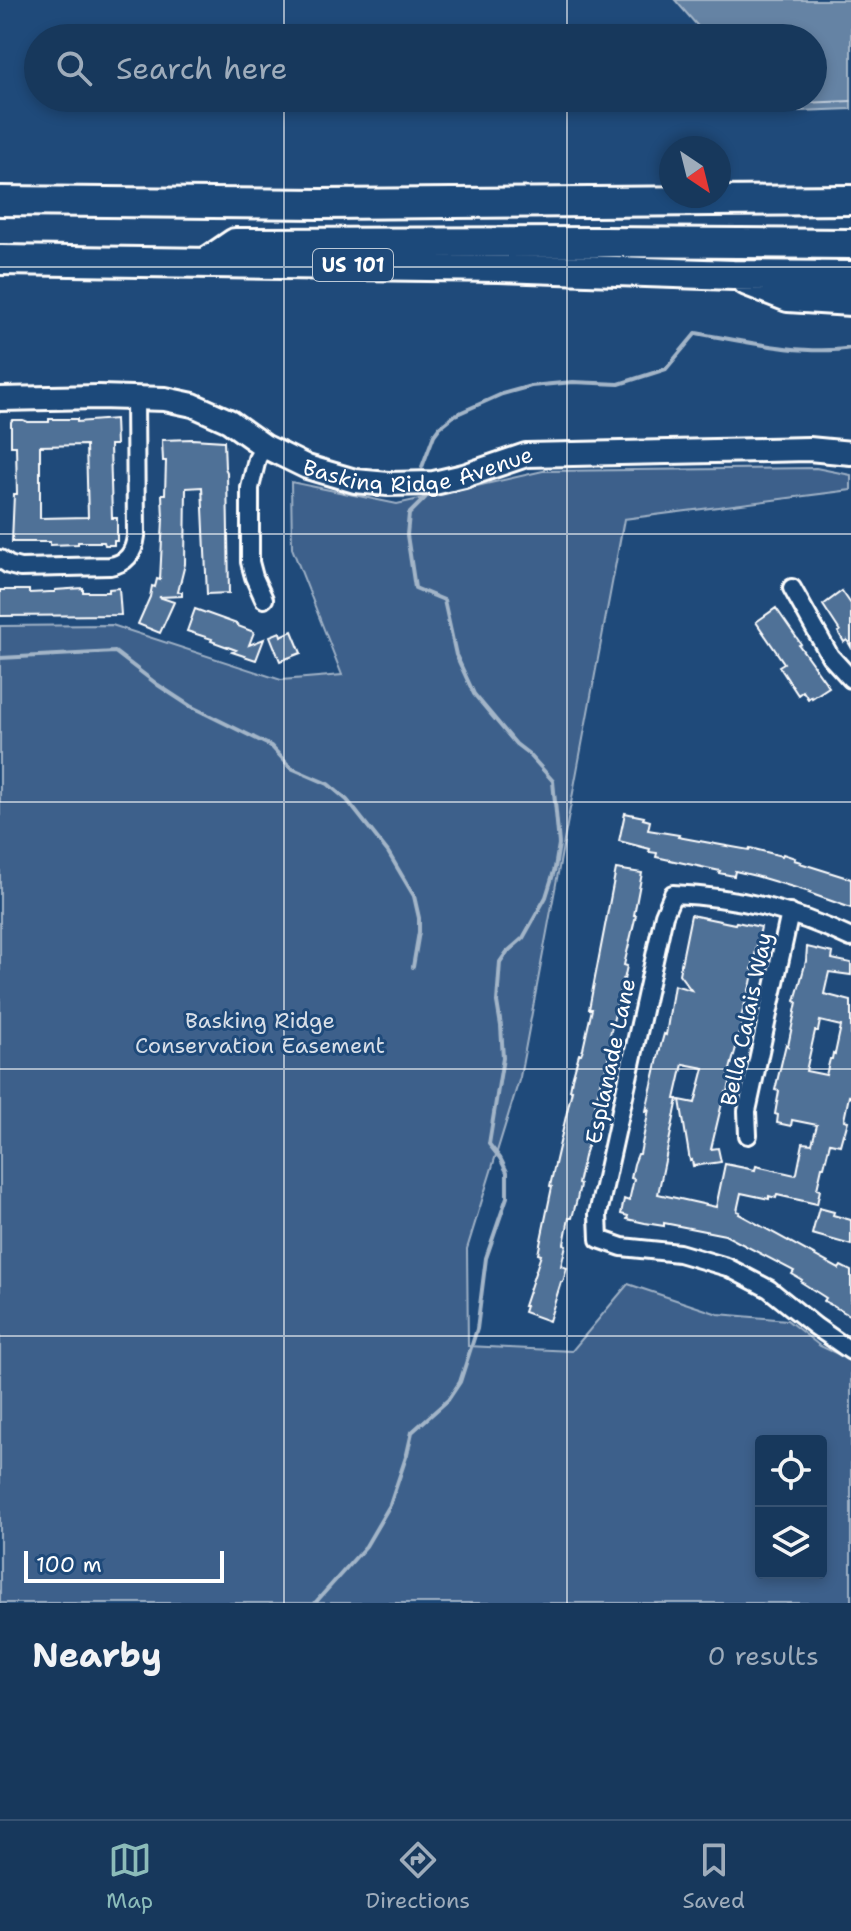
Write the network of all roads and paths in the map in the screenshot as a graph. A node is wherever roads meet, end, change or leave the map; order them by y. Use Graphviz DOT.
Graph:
graph roads {
  1 [pos="851,200"];
  2 [pos="0,201"];
  3 [pos="321,204"];
  4 [pos="851,231"];
  5 [pos="851,244"];
  6 [pos="0,260"];
  7 [pos="207,262"];
  8 [pos="733,275"];
  9 [pos="851,276"];
  10 [pos="851,301"];
  11 [pos="135,397"];
  12 [pos="0,399"];
  13 [pos="264,446"];
  14 [pos="851,453"];
  15 [pos="0,559"];
  16 [pos="792,588"];
  17 [pos="264,599"];
  18 [pos="851,679"];
  19 [pos="790,913"];
  20 [pos="851,938"];
  21 [pos="748,1135"];
  22 [pos="851,1351"];
  1 -- 3 [label="highway"];
  2 -- 3 [label="highway"];
  3 -- 4 [label="highway"];
  5 -- 7 [label="highway"];
  6 -- 7 [label="highway, US 101"];
  7 -- 8 [label="highway, US 101"];
  8 -- 9 [label="highway, US 101"];
  8 -- 10 [label="highway"];
  11 -- 12 [label="street, Basking Ridge Avenue"];
  11 -- 13 [label="street, Basking Ridge Avenue"];
  11 -- 15 [label="street"];
  13 -- 14 [label="street, Basking Ridge Avenue"];
  13 -- 17 [label="street"];
  16 -- 18 [label="street"];
  19 -- 20 [label="street"];
  19 -- 21 [label="street, Bella Calais Way"];
  19 -- 22 [label="street, Esplanade Lane"];
}
